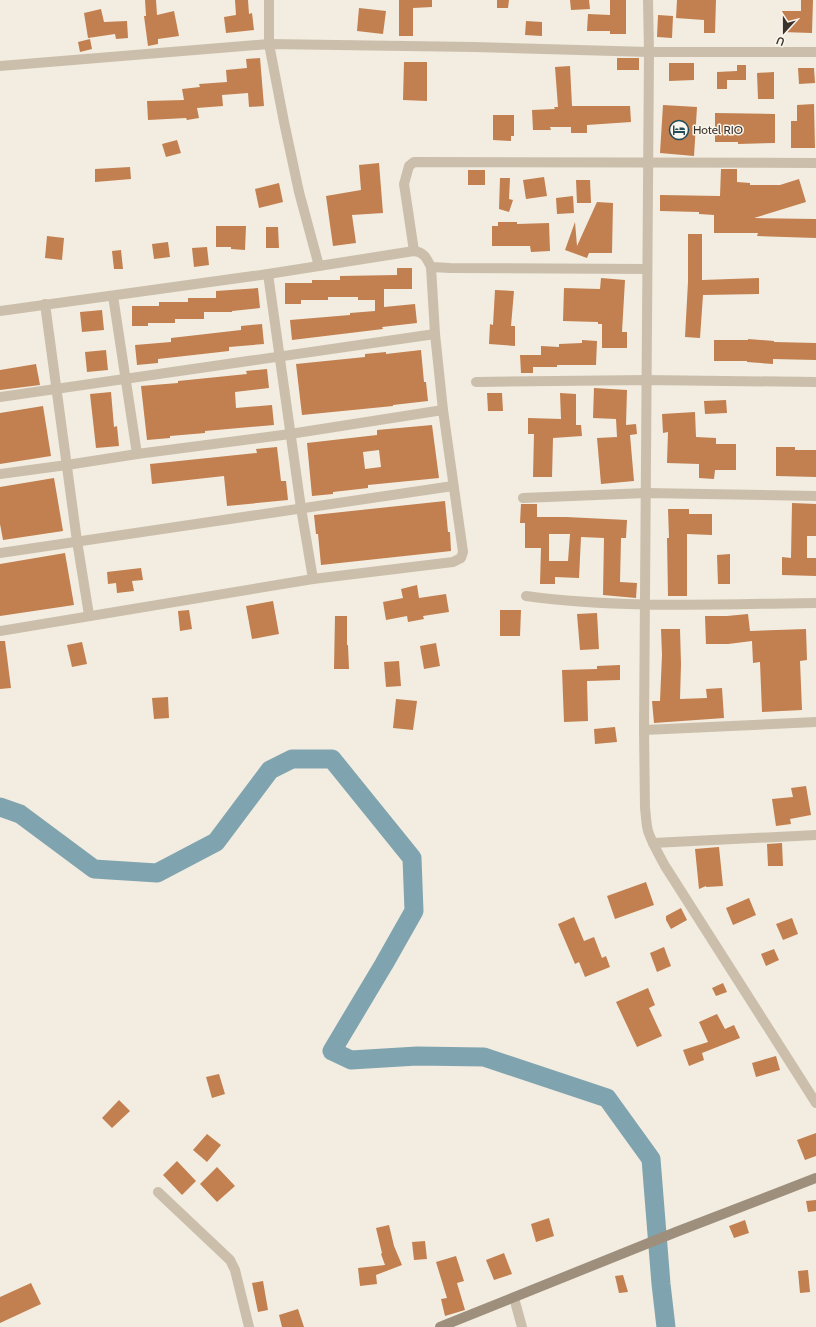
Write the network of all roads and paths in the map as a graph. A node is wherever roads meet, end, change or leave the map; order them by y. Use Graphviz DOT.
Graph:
graph roads {
  1 [pos="269,0"];
  2 [pos="648,0"];
  3 [pos="270,44"];
  4 [pos="649,52"];
  5 [pos="816,52"];
  6 [pos="0,66"];
  7 [pos="816,162"];
  8 [pos="648,163"];
  9 [pos="414,251"];
  10 [pos="319,266"];
  11 [pos="431,266"];
  12 [pos="647,270"];
  13 [pos="268,274"];
  14 [pos="113,296"];
  15 [pos="45,304"];
  16 [pos="0,310"];
  17 [pos="435,334"];
  18 [pos="280,357"];
  19 [pos="126,379"];
  20 [pos="646,380"];
  21 [pos="476,382"];
  22 [pos="816,382"];
  23 [pos="56,389"];
  24 [pos="0,397"];
  25 [pos="443,410"];
  26 [pos="290,434"];
  27 [pos="137,454"];
  28 [pos="67,465"];
  29 [pos="0,474"];
  30 [pos="453,486"];
  31 [pos="646,493"];
  32 [pos="816,496"];
  33 [pos="523,498"];
  34 [pos="301,508"];
  35 [pos="77,541"];
  36 [pos="0,553"];
  37 [pos="313,579"];
  38 [pos="526,596"];
  39 [pos="816,603"];
  40 [pos="646,605"];
  41 [pos="89,615"];
  42 [pos="0,631"];
  43 [pos="816,722"];
  44 [pos="644,730"];
  45 [pos="816,835"];
  46 [pos="653,843"];
  47 [pos="816,1103"];
  48 [pos="816,1178"];
  49 [pos="158,1192"];
  50 [pos="514,1298"];
  51 [pos="249,1327"];
  52 [pos="440,1327"];
  53 [pos="522,1327"];
  1 -- 3 [label="street"];
  2 -- 4 [label="street"];
  3 -- 4 [label="street"];
  3 -- 6 [label="street"];
  3 -- 10 [label="street"];
  4 -- 5 [label="street"];
  4 -- 8 [label="street"];
  7 -- 8 [label="street"];
  8 -- 9 [label="street"];
  8 -- 12 [label="street"];
  9 -- 10 [label="street"];
  9 -- 11 [label="street"];
  10 -- 13 [label="street"];
  11 -- 12 [label="street"];
  11 -- 17 [label="street"];
  12 -- 20 [label="street"];
  13 -- 14 [label="street"];
  13 -- 18 [label="street"];
  14 -- 15 [label="street"];
  14 -- 19 [label="street"];
  15 -- 16 [label="street"];
  15 -- 23 [label="street"];
  17 -- 18 [label="street"];
  17 -- 25 [label="street"];
  18 -- 19 [label="street"];
  18 -- 26 [label="street"];
  19 -- 23 [label="street"];
  19 -- 27 [label="street"];
  20 -- 21 [label="street"];
  20 -- 22 [label="street"];
  20 -- 31 [label="street"];
  23 -- 24 [label="street"];
  23 -- 28 [label="street"];
  25 -- 26 [label="street"];
  25 -- 30 [label="street"];
  26 -- 27 [label="street"];
  26 -- 34 [label="street"];
  27 -- 28 [label="street"];
  28 -- 29 [label="street"];
  28 -- 35 [label="street"];
  30 -- 34 [label="street"];
  30 -- 37 [label="street"];
  31 -- 32 [label="street"];
  31 -- 33 [label="street"];
  31 -- 40 [label="street"];
  34 -- 35 [label="street"];
  34 -- 37 [label="street"];
  35 -- 36 [label="street"];
  35 -- 41 [label="street"];
  37 -- 41 [label="street"];
  38 -- 40 [label="street"];
  39 -- 40 [label="street"];
  40 -- 44 [label="street"];
  41 -- 42 [label="street"];
  43 -- 44 [label="street"];
  44 -- 46 [label="street"];
  45 -- 46 [label="street"];
  46 -- 47 [label="street"];
  48 -- 50 [label="street"];
  49 -- 51 [label="street"];
  50 -- 52 [label="street"];
  50 -- 53 [label="street"];
}
